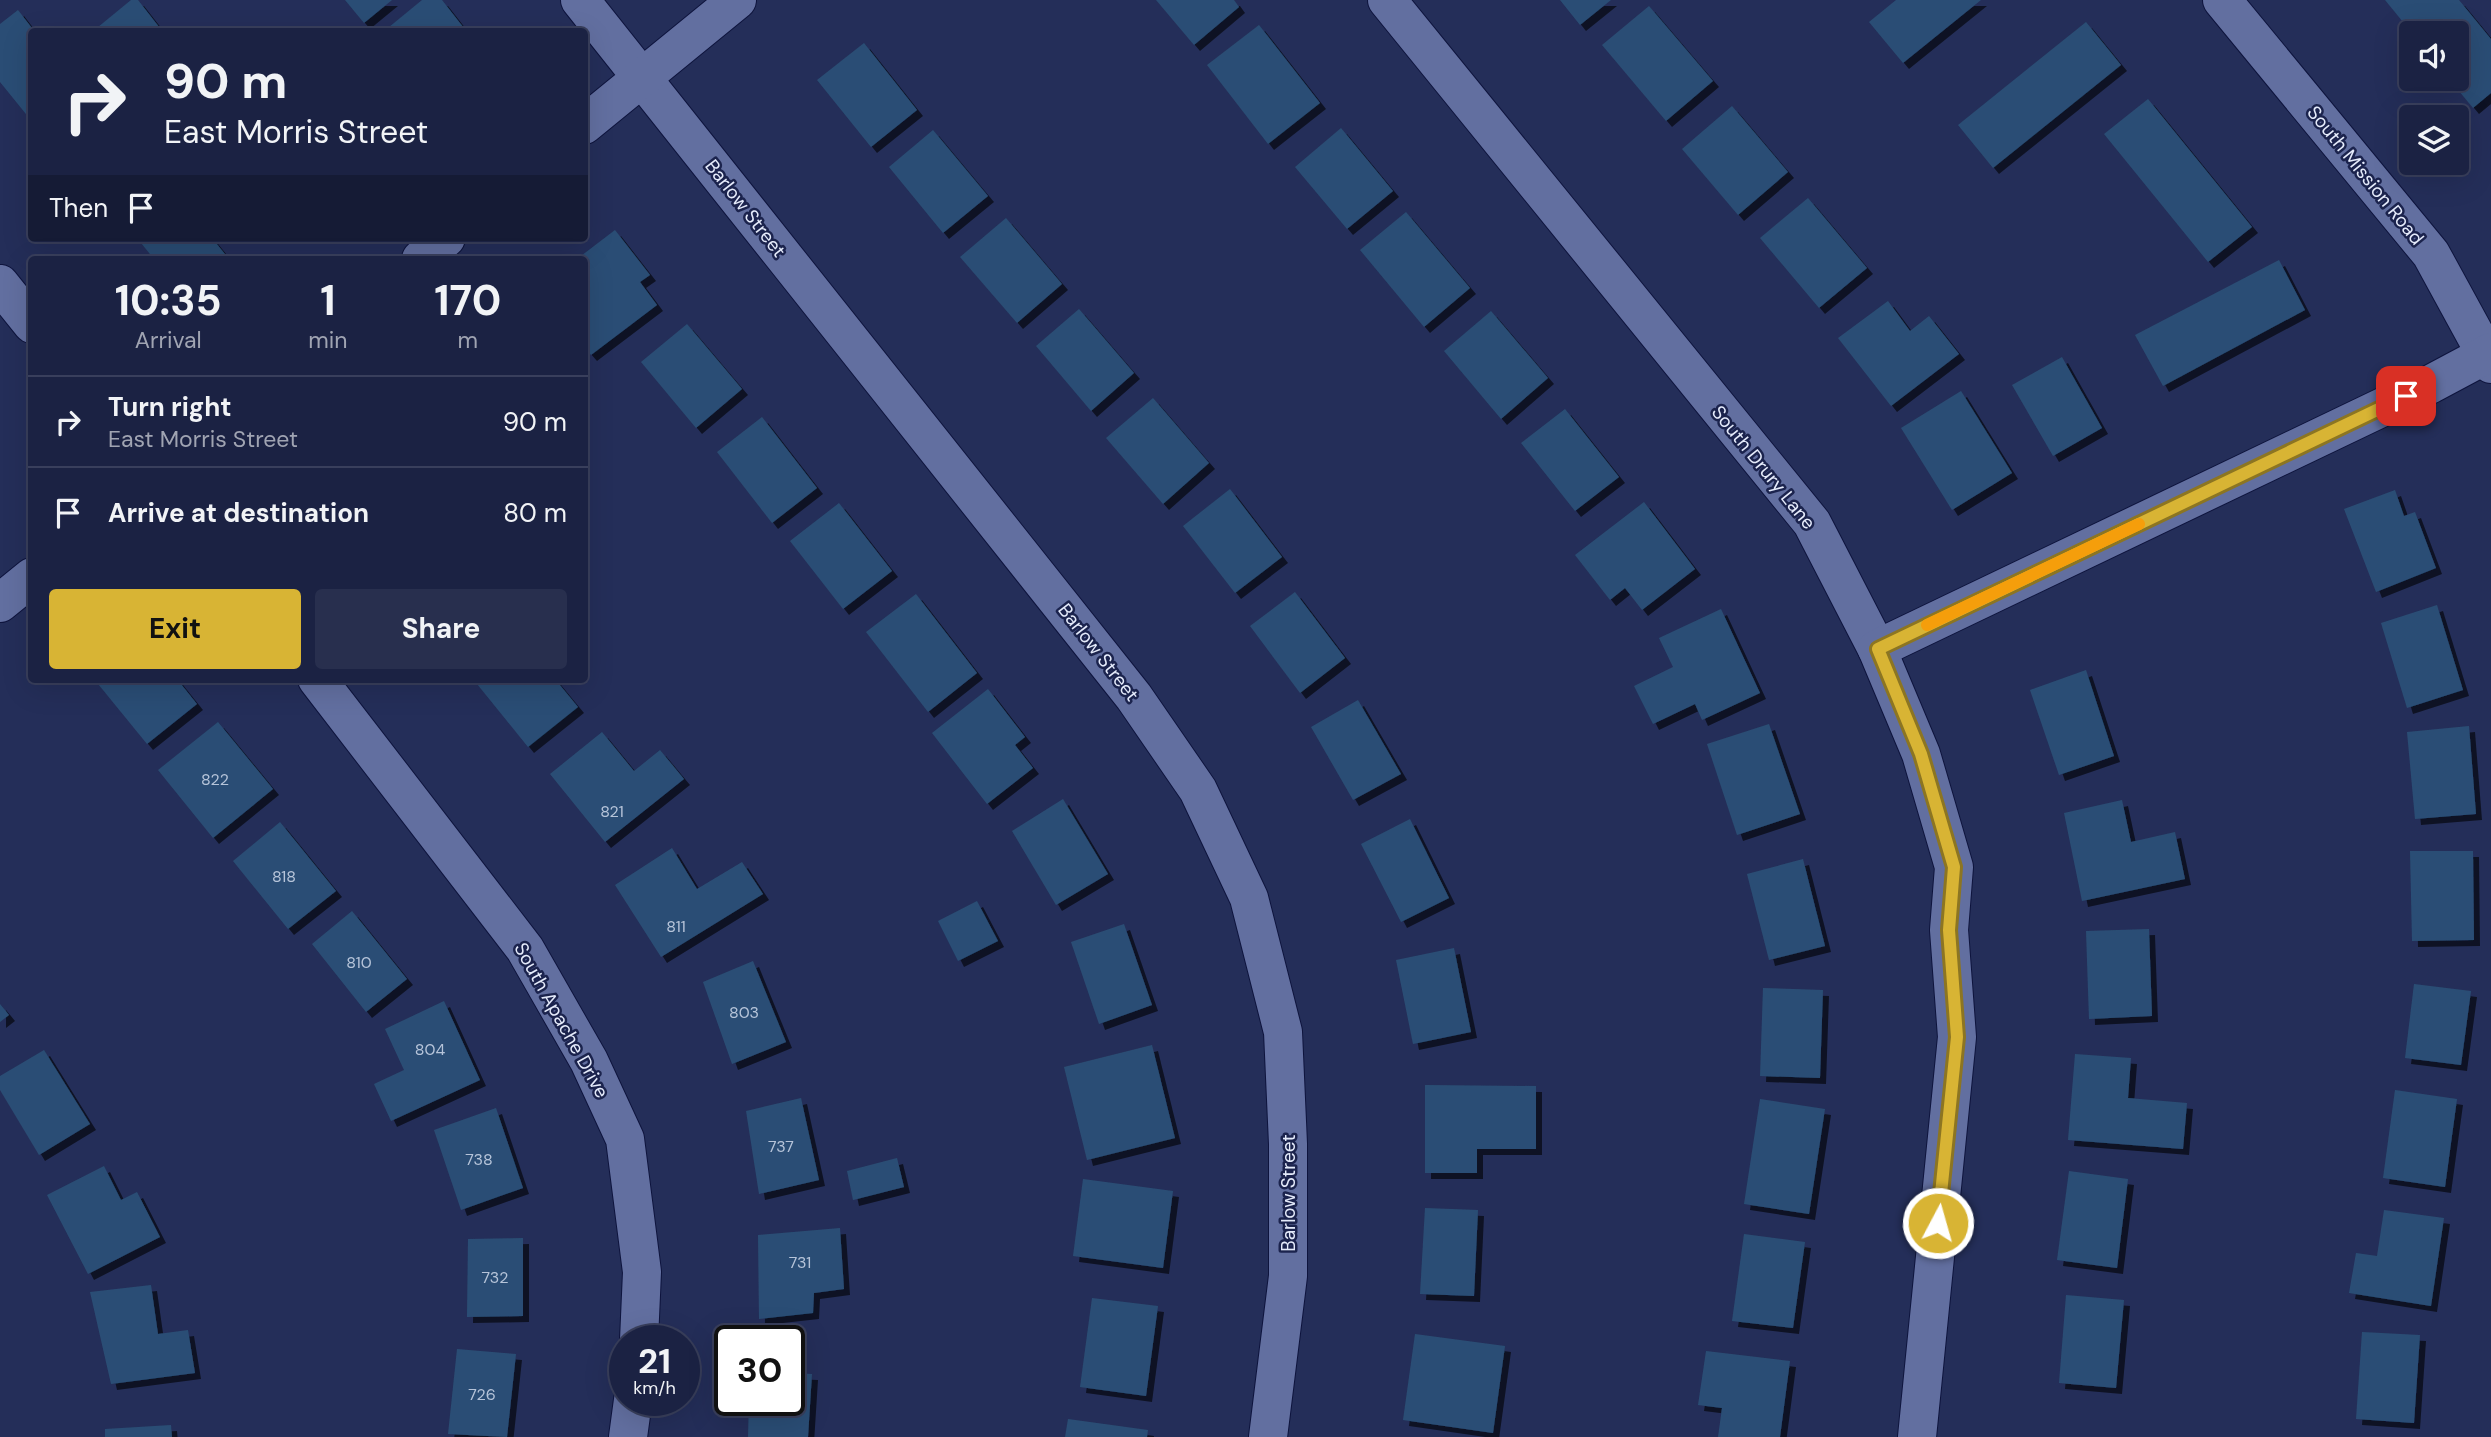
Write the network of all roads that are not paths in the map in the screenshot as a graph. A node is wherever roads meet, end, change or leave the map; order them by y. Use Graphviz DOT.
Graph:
graph roads {
  1 [pos="580,0"];
  2 [pos="737,0"];
  3 [pos="1387,0"];
  4 [pos="2222,0"];
  5 [pos="643,78"];
  6 [pos="588,122"];
  7 [pos="441,242"];
  8 [pos="425,256"];
  9 [pos="0,285"];
  10 [pos="28,319"];
  11 [pos="2490,357"];
  12 [pos="28,580"];
  13 [pos="0,603"];
  14 [pos="1878,649"];
  15 [pos="320,683"];
  16 [pos="640,1325"];
  17 [pos="631,1416"];
  18 [pos="628,1437"];
  19 [pos="1268,1437"];
  20 [pos="1917,1437"];
  1 -- 5 [label="street, Barlow Street"];
  2 -- 5 [label="street"];
  3 -- 14 [label="street, South Drury Lane"];
  4 -- 11 [label="street, South Mission Road"];
  5 -- 6 [label="street"];
  5 -- 19 [label="street, Barlow Street"];
  7 -- 8 [label="street"];
  9 -- 10 [label="street"];
  11 -- 14 [label="street"];
  12 -- 13 [label="street"];
  14 -- 20 [label="street, South Drury Lane"];
  15 -- 16 [label="street, South Apache Drive"];
  17 -- 18 [label="street"];
}
